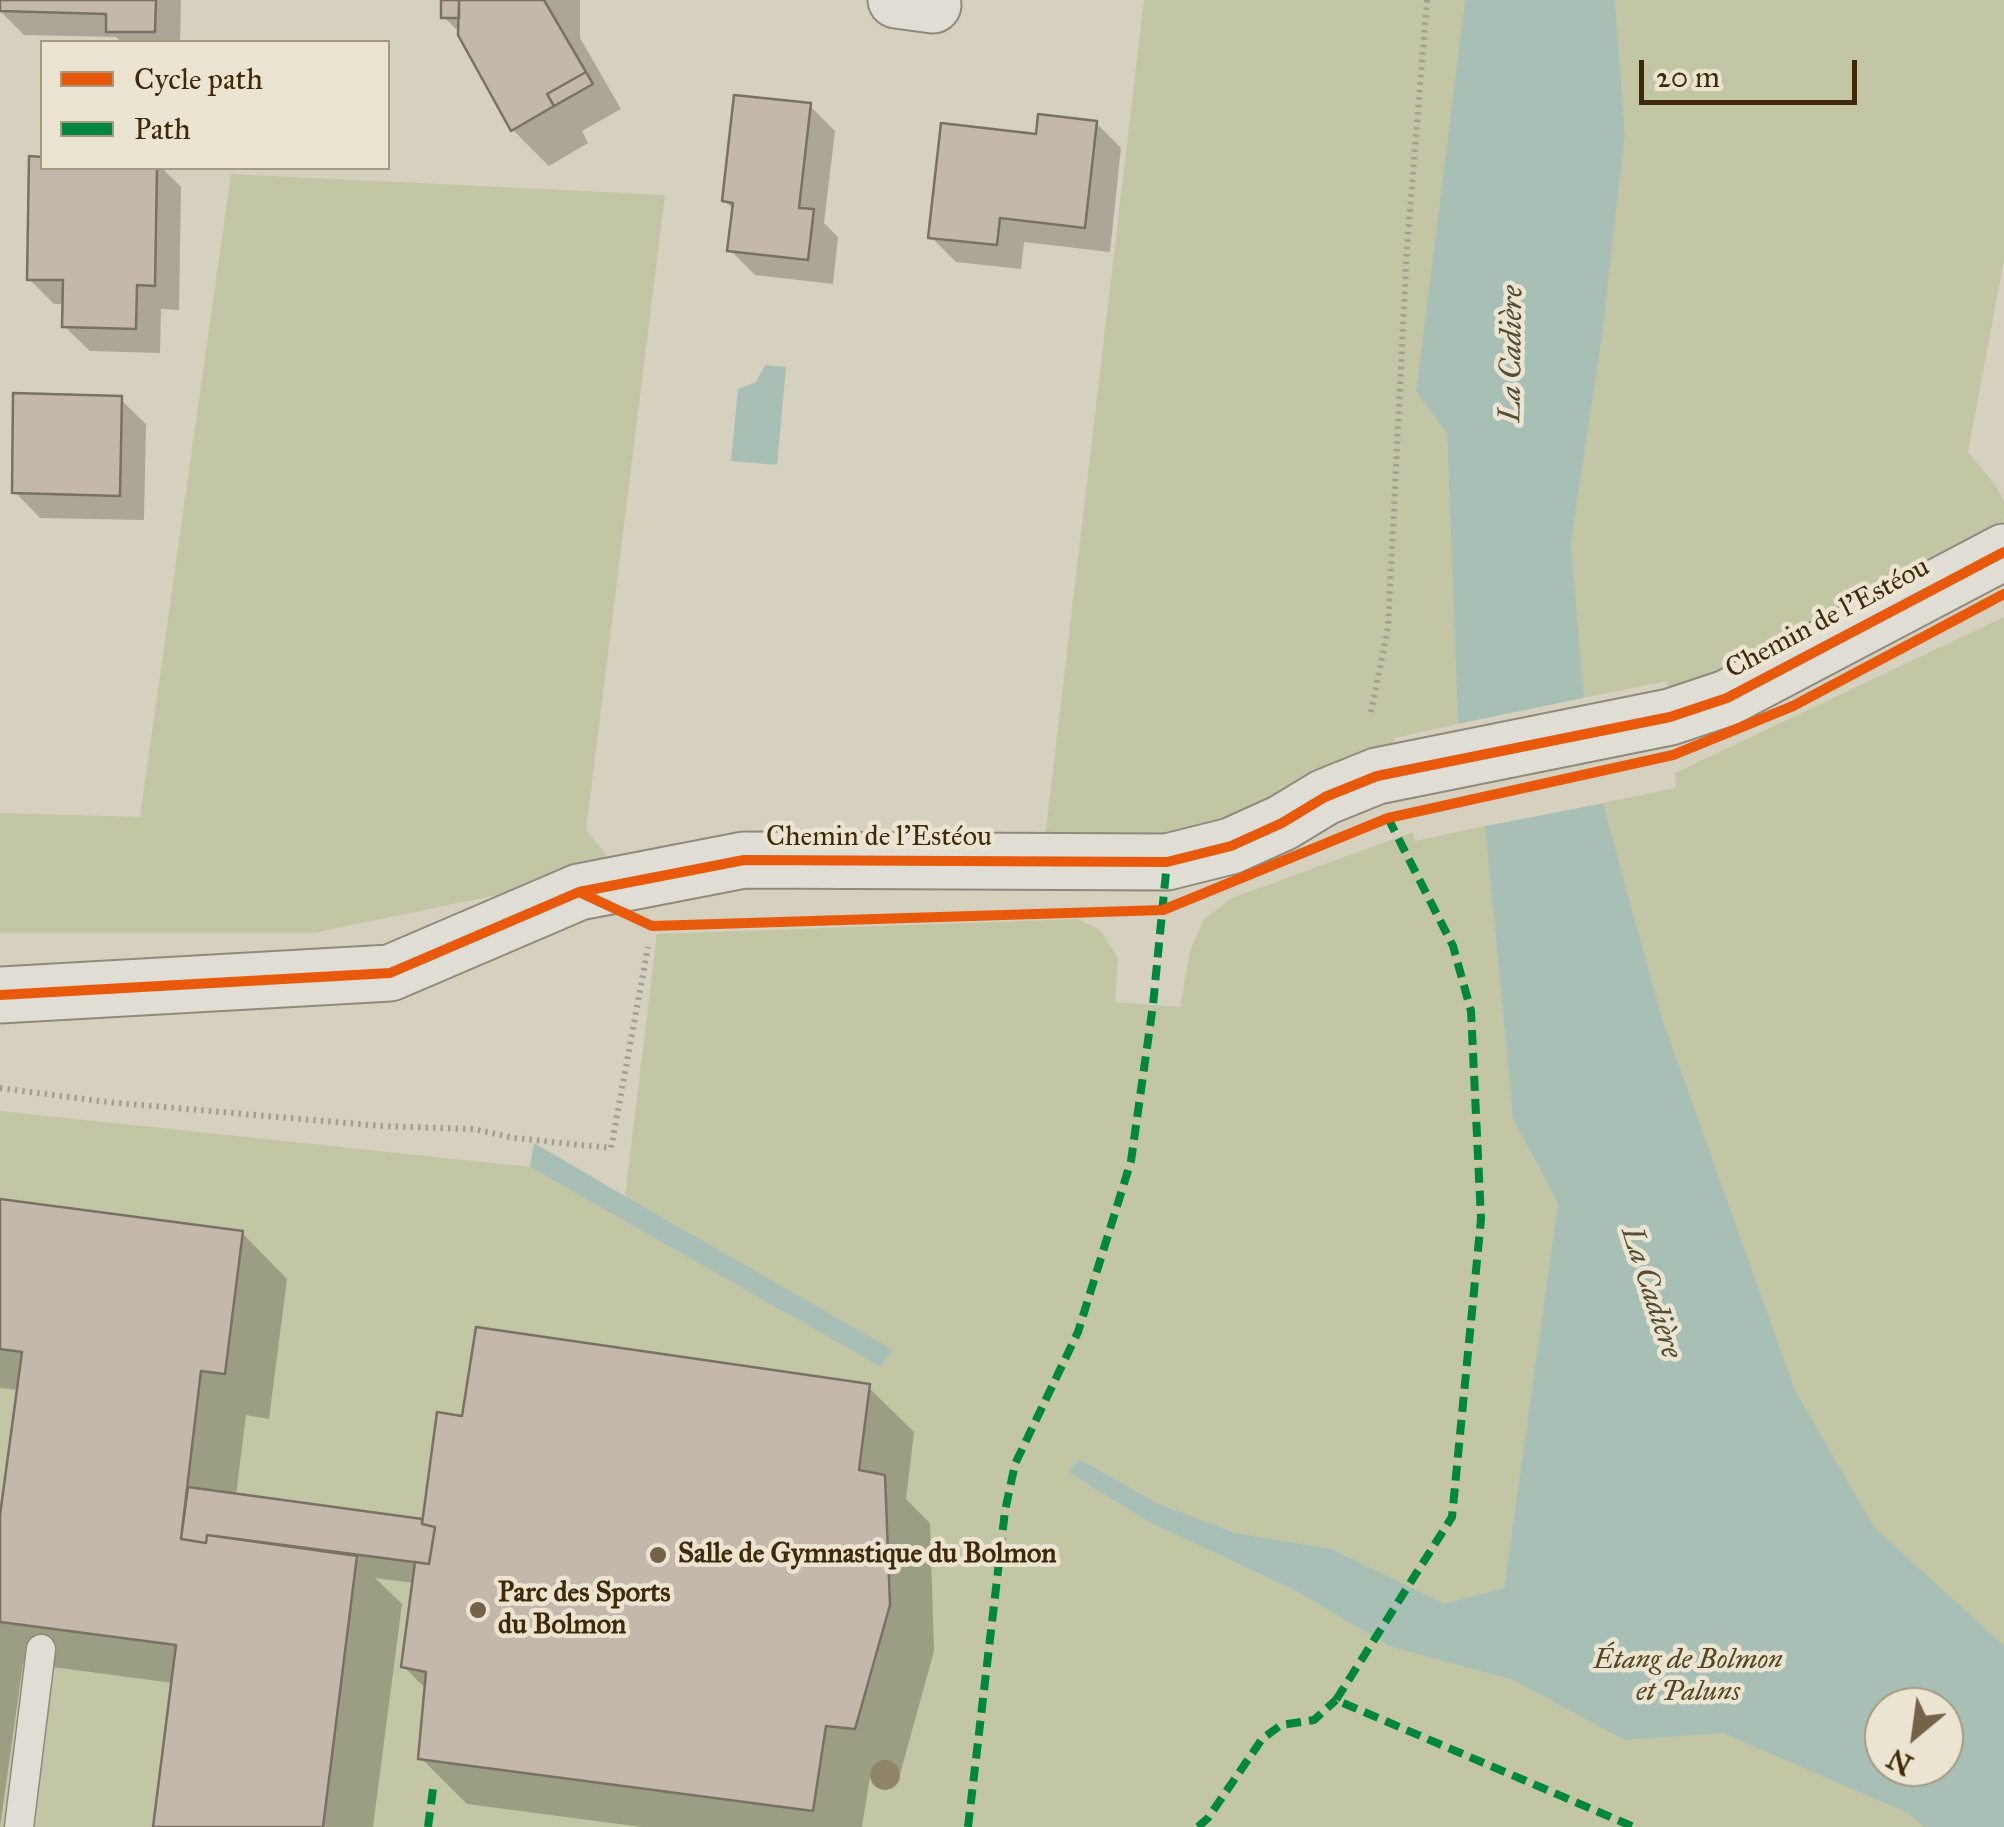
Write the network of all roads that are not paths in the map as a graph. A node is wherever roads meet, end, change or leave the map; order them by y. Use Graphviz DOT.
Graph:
graph roads {
  1 [pos="2004,552"];
  2 [pos="0,994"];
  3 [pos="41,1650"];
  4 [pos="20,1827"];
  1 -- 2 [label="street, Chemin de l'Estéou"];
  3 -- 4 [label="lane"];
}
